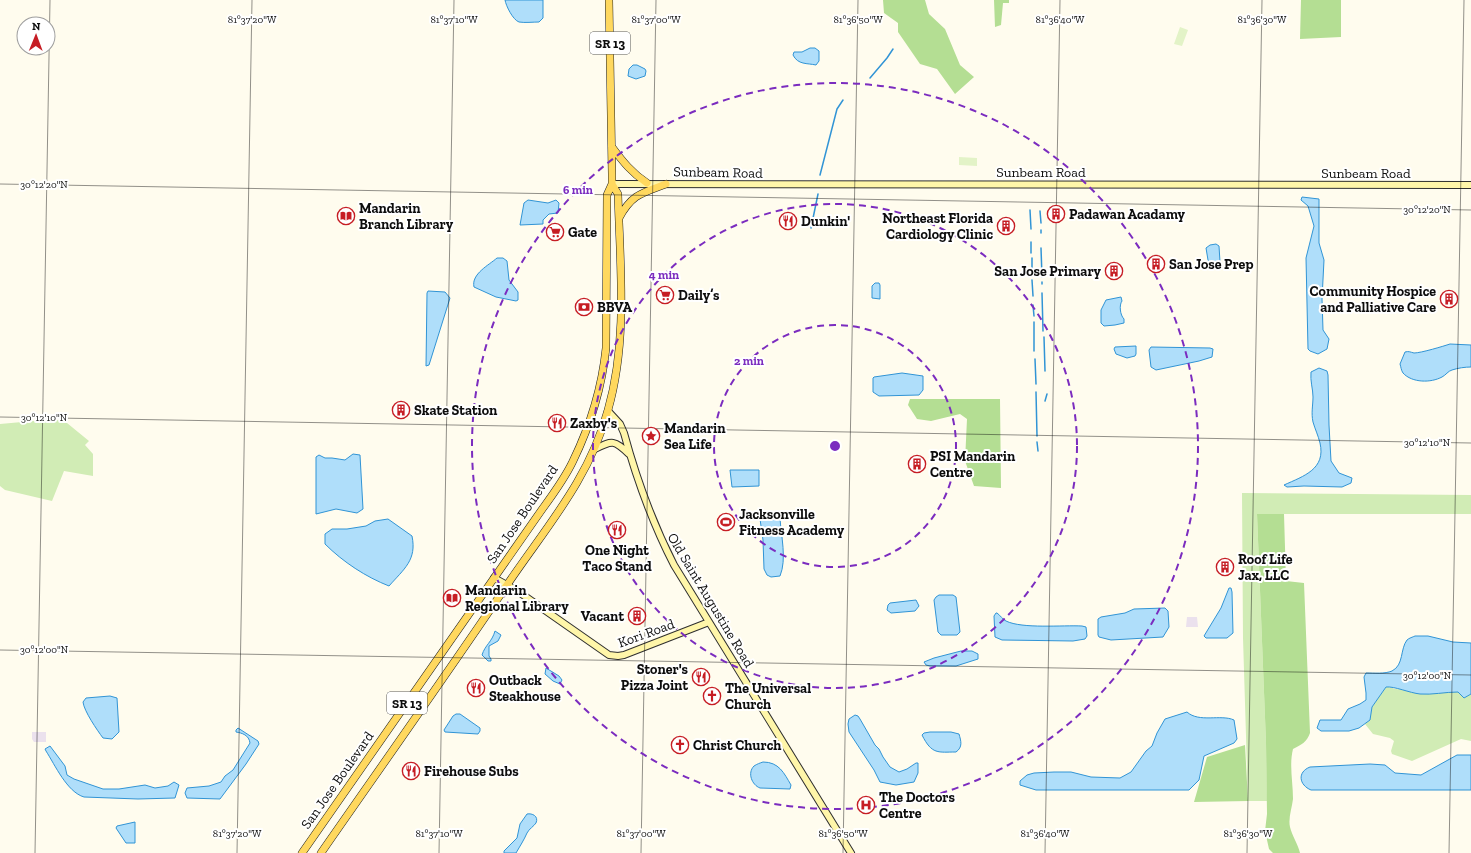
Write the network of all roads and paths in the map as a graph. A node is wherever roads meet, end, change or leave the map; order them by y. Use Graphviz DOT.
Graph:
graph roads {
  1 [pos="609,0"];
  2 [pos="612,147"];
  3 [pos="647,183"];
  4 [pos="612,184"];
  5 [pos="666,184"];
  6 [pos="1471,185"];
  7 [pos="618,218"];
  8 [pos="608,411"];
  9 [pos="595,449"];
  10 [pos="630,455"];
  11 [pos="494,578"];
  12 [pos="507,585"];
  13 [pos="709,622"];
  14 [pos="305,851"];
  15 [pos="320,853"];
  16 [pos="851,853"];
  1 -- 2 [label="main road, San Jose Boulevard / SR 13"];
  2 -- 3 [label="main road"];
  2 -- 4 [label="main road, San Jose Boulevard / SR 13"];
  3 -- 4 [label="street, Sunbeam Road"];
  3 -- 5 [label="street, Sunbeam Road"];
  4 -- 7 [label="main road, San Jose Boulevard / SR 13"];
  4 -- 11 [label="main road, San Jose Boulevard / SR 13"];
  5 -- 6 [label="street, Sunbeam Road"];
  5 -- 7 [label="main road"];
  7 -- 8 [label="main road, San Jose Boulevard / SR 13"];
  8 -- 9 [label="main road, San Jose Boulevard / SR 13"];
  8 -- 10 [label="street, Old Saint Augustine Road"];
  9 -- 10 [label="street"];
  9 -- 12 [label="main road, San Jose Boulevard / SR 13"];
  10 -- 13 [label="street, Old Saint Augustine Road"];
  11 -- 12 [label="street, Kori Road"];
  11 -- 14 [label="main road, San Jose Boulevard / SR 13"];
  12 -- 13 [label="street, Kori Road"];
  12 -- 15 [label="main road, San Jose Boulevard / SR 13"];
  13 -- 16 [label="street, Old Saint Augustine Road"];
}
